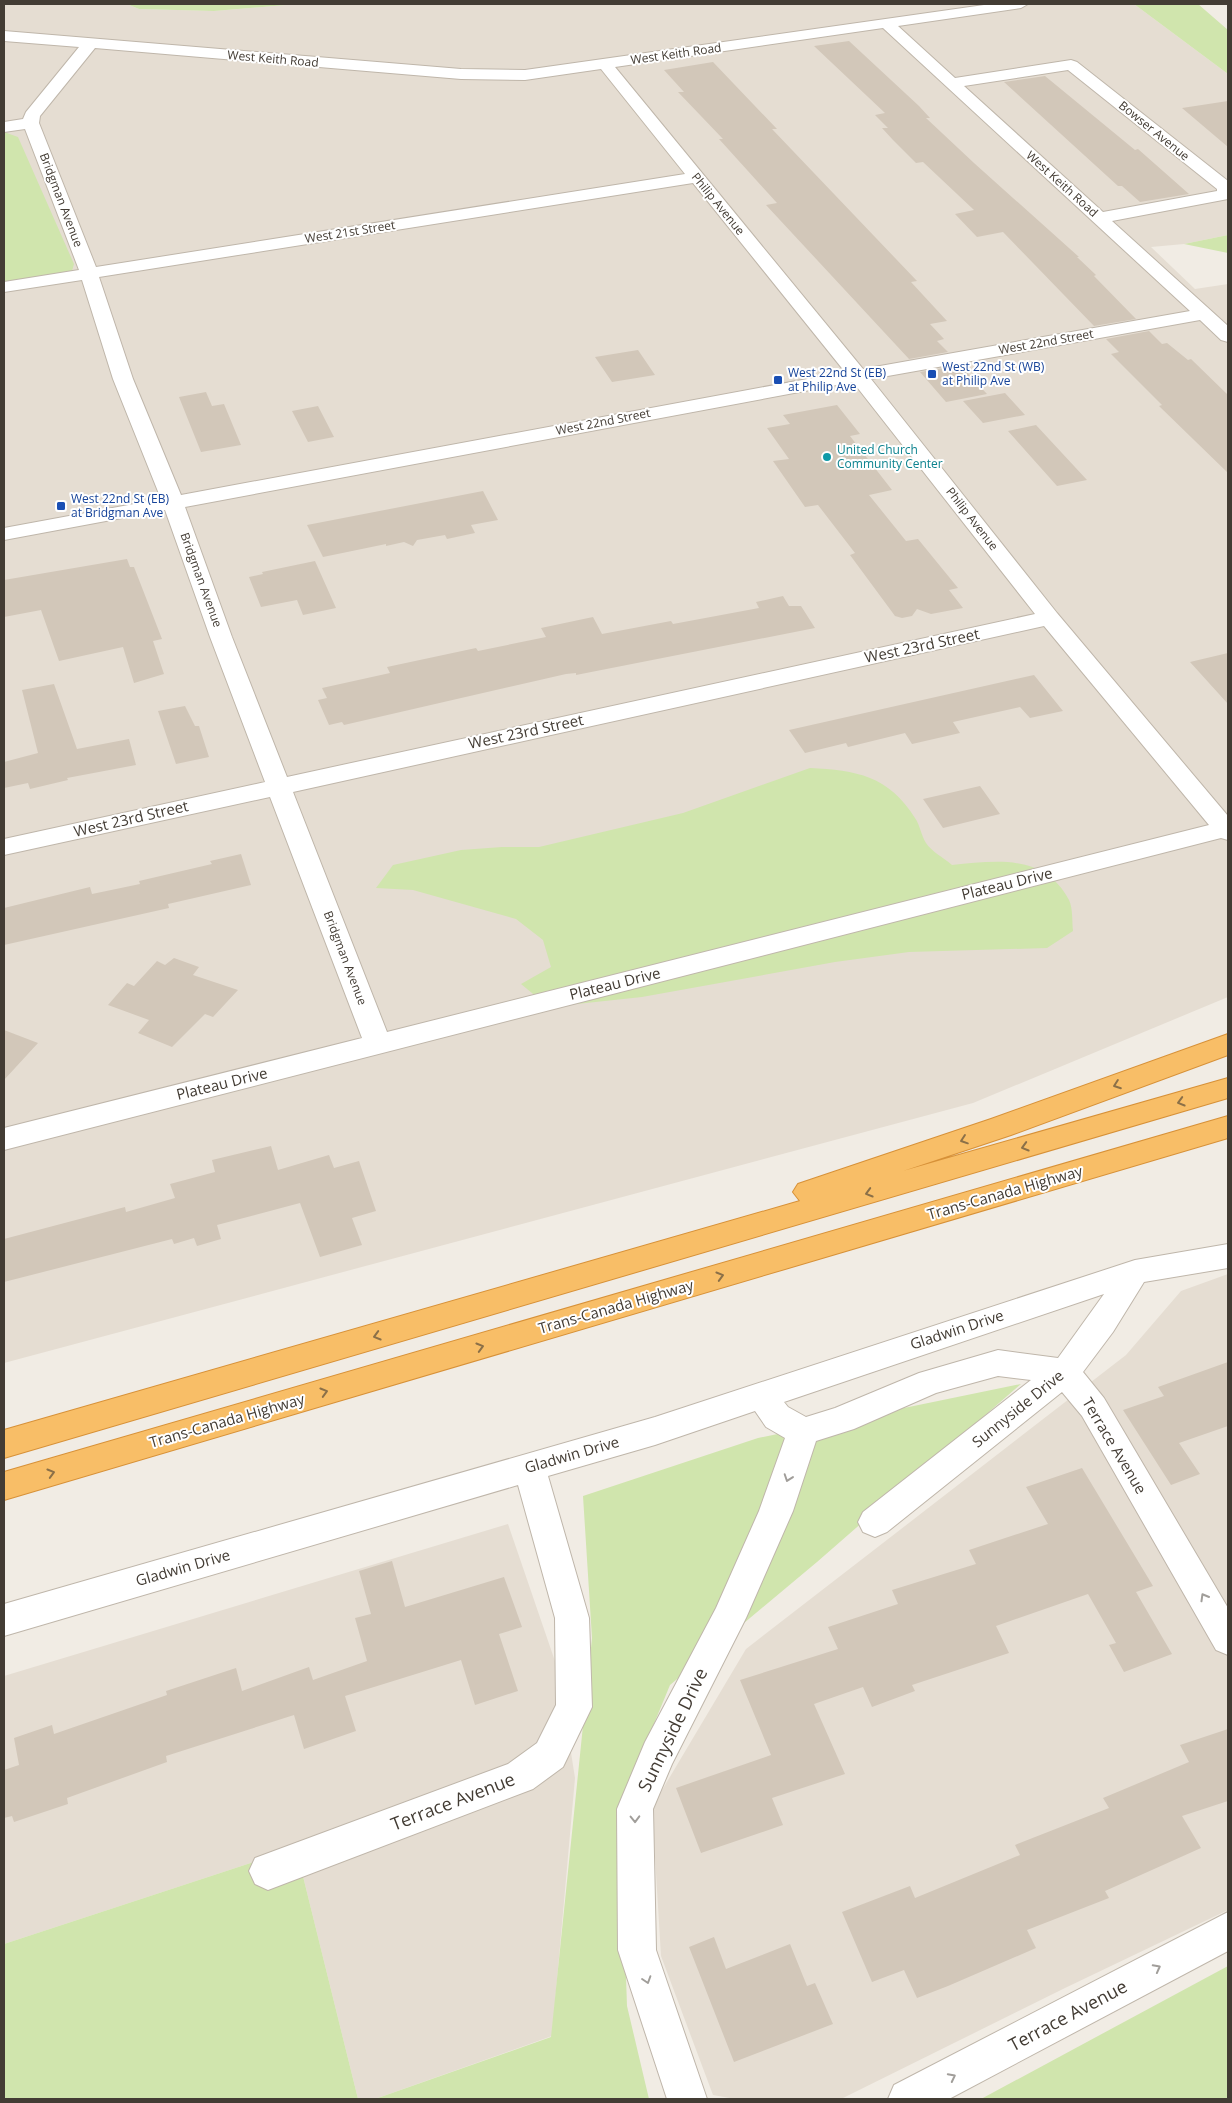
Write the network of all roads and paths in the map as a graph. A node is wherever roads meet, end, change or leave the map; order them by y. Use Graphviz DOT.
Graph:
graph roads {
  1 [pos="1021,4"];
  2 [pos="886,23"];
  3 [pos="4,36"];
  4 [pos="90,44"];
  5 [pos="605,64"];
  6 [pos="951,83"];
  7 [pos="31,123"];
  8 [pos="4,127"];
  9 [pos="696,177"];
  10 [pos="1099,218"];
  11 [pos="89,273"];
  12 [pos="4,287"];
  13 [pos="1204,314"];
  14 [pos="1228,336"];
  15 [pos="858,375"];
  16 [pos="173,502"];
  17 [pos="4,534"];
  18 [pos="1049,618"];
  19 [pos="280,786"];
  20 [pos="1227,830"];
  21 [pos="4,847"];
  22 [pos="378,1044"];
  23 [pos="1228,1044"];
  24 [pos="1228,1088"];
  25 [pos="1228,1127"];
  26 [pos="4,1139"];
  27 [pos="1228,1256"];
  28 [pos="1135,1272"];
  29 [pos="406,1327"];
  30 [pos="1065,1372"];
  31 [pos="762,1396"];
  32 [pos="803,1432"];
  33 [pos="4,1444"];
  34 [pos="529,1468"];
  35 [pos="4,1486"];
  36 [pos="875,1522"];
  37 [pos="4,1620"];
  38 [pos="1226,1630"];
  39 [pos="268,1871"];
  40 [pos="1228,1931"];
  41 [pos="687,2099"];
  42 [pos="908,2099"];
  1 -- 2 [label="street"];
  2 -- 5 [label="street, West Keith Road"];
  2 -- 6 [label="street, West Keith Road"];
  3 -- 4 [label="street, West Keith Road"];
  4 -- 5 [label="street, West Keith Road"];
  4 -- 7 [label="street"];
  5 -- 9 [label="street, Philip Avenue"];
  6 -- 10 [label="street, West Keith Road"];
  6 -- 10 [label="street, Bowser Avenue"];
  7 -- 8 [label="street"];
  7 -- 11 [label="street, Bridgman Avenue"];
  9 -- 11 [label="street, West 21st Street"];
  9 -- 15 [label="street, Philip Avenue"];
  10 -- 13 [label="street, West Keith Road"];
  11 -- 12 [label="street, West 21st Street"];
  11 -- 16 [label="street, Bridgman Avenue"];
  13 -- 14 [label="street, West Keith Road"];
  13 -- 15 [label="street, West 22nd Street"];
  15 -- 16 [label="street, West 22nd Street"];
  15 -- 18 [label="street, Philip Avenue"];
  16 -- 17 [label="street, West 22nd Street"];
  16 -- 19 [label="street, Bridgman Avenue"];
  18 -- 19 [label="street, West 23rd Street"];
  18 -- 20 [label="street, Philip Avenue"];
  19 -- 21 [label="street, West 23rd Street"];
  19 -- 22 [label="street, Bridgman Avenue"];
  20 -- 22 [label="street, Plateau Drive"];
  22 -- 26 [label="street, Plateau Drive"];
  23 -- 29 [label="highway, one-way"];
  24 -- 29 [label="highway, one-way"];
  35 -- 25 [label="highway, Trans-Canada Highway, one-way"];
  27 -- 28 [label="street"];
  28 -- 30 [label="street, Sunnyside Drive"];
  28 -- 31 [label="street, Gladwin Drive"];
  29 -- 33 [label="highway, one-way"];
  30 -- 32 [label="street"];
  30 -- 36 [label="street, Sunnyside Drive"];
  38 -- 30 [label="street, Terrace Avenue, one-way"];
  31 -- 32 [label="street"];
  31 -- 34 [label="street, Gladwin Drive"];
  32 -- 41 [label="street, Sunnyside Drive, one-way"];
  34 -- 37 [label="street, Gladwin Drive"];
  34 -- 39 [label="street, Terrace Avenue"];
  42 -- 40 [label="street, Terrace Avenue, one-way"];
}
